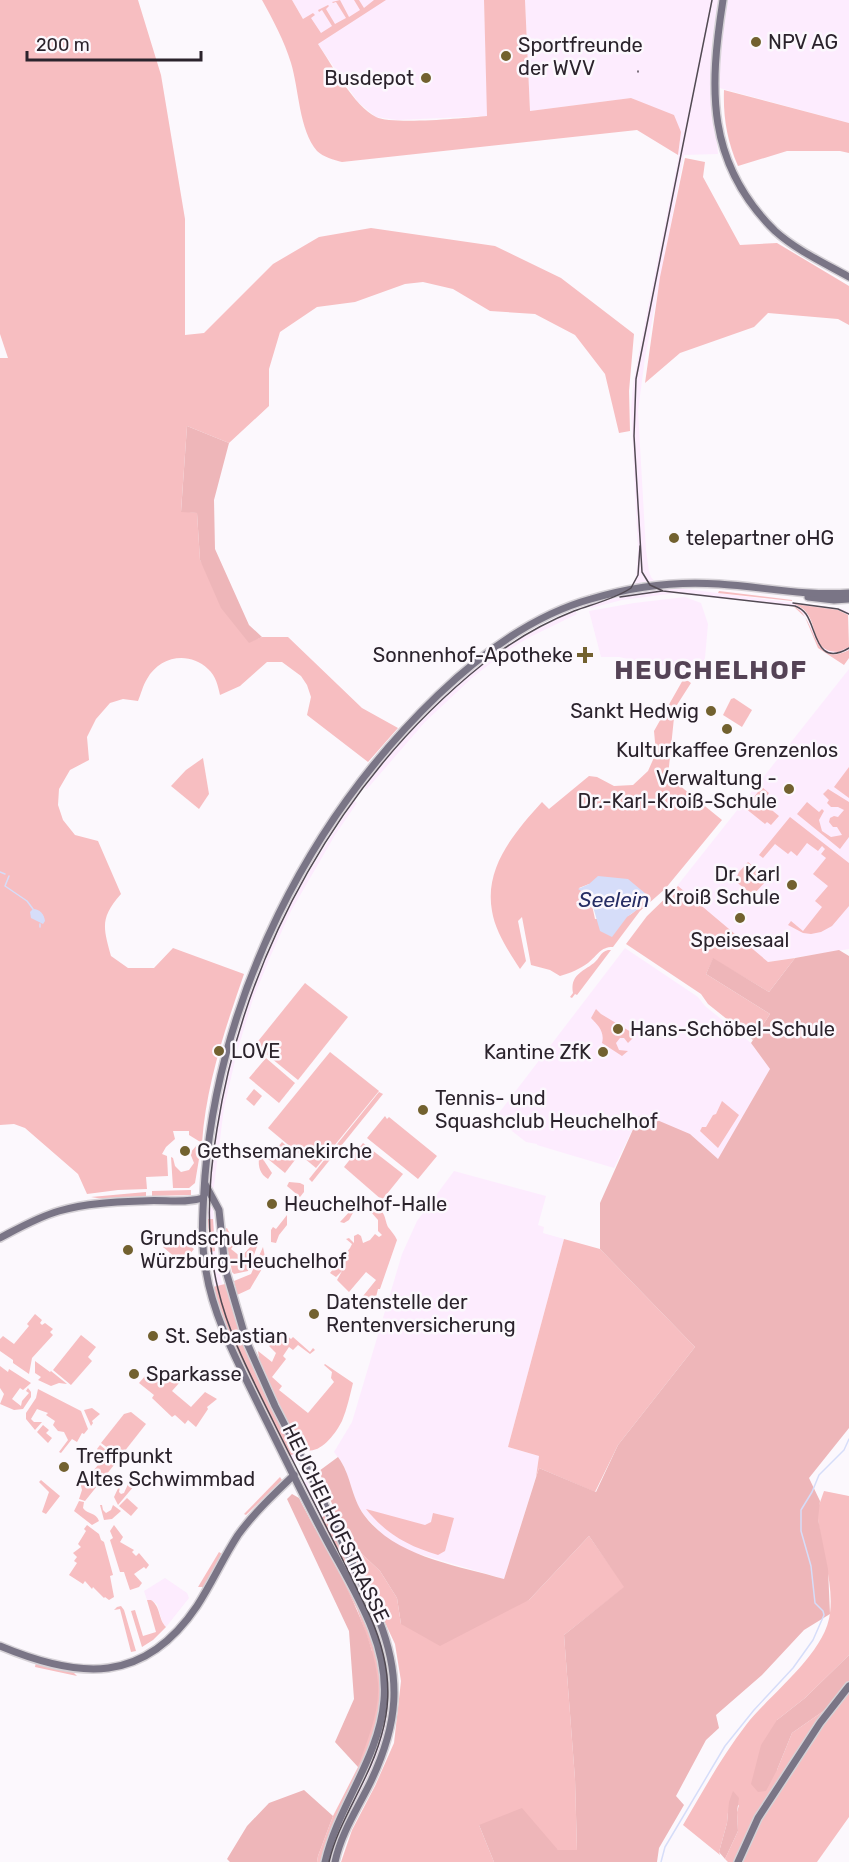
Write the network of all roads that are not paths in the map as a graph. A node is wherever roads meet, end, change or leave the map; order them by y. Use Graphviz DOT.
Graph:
graph roads {
  1 [pos="723,0"];
  2 [pos="849,277"];
  3 [pos="794,592"];
  4 [pos="849,593"];
  5 [pos="849,600"];
  6 [pos="204,1183"];
  7 [pos="203,1198"];
  8 [pos="219,1210"];
  9 [pos="0,1238"];
  10 [pos="294,1475"];
  11 [pos="0,1646"];
  12 [pos="849,1686"];
  13 [pos="325,1862"];
  14 [pos="335,1862"];
  15 [pos="738,1862"];
  1 -- 2 [label="main road"];
  3 -- 4 [label="main road, HEUCHELHOFSTRASSE"];
  3 -- 5 [label="main road, HEUCHELHOFSTRASSE"];
  3 -- 6 [label="main road, HEUCHELHOFSTRASSE"];
  6 -- 7 [label="main road, HEUCHELHOFSTRASSE"];
  6 -- 8 [label="main road, HEUCHELHOFSTRASSE"];
  7 -- 8 [label="main road"];
  7 -- 9 [label="main road"];
  7 -- 10 [label="main road, HEUCHELHOFSTRASSE"];
  8 -- 14 [label="main road, HEUCHELHOFSTRASSE"];
  10 -- 11 [label="main road"];
  10 -- 13 [label="main road, HEUCHELHOFSTRASSE"];
  12 -- 15 [label="main road"];
}
